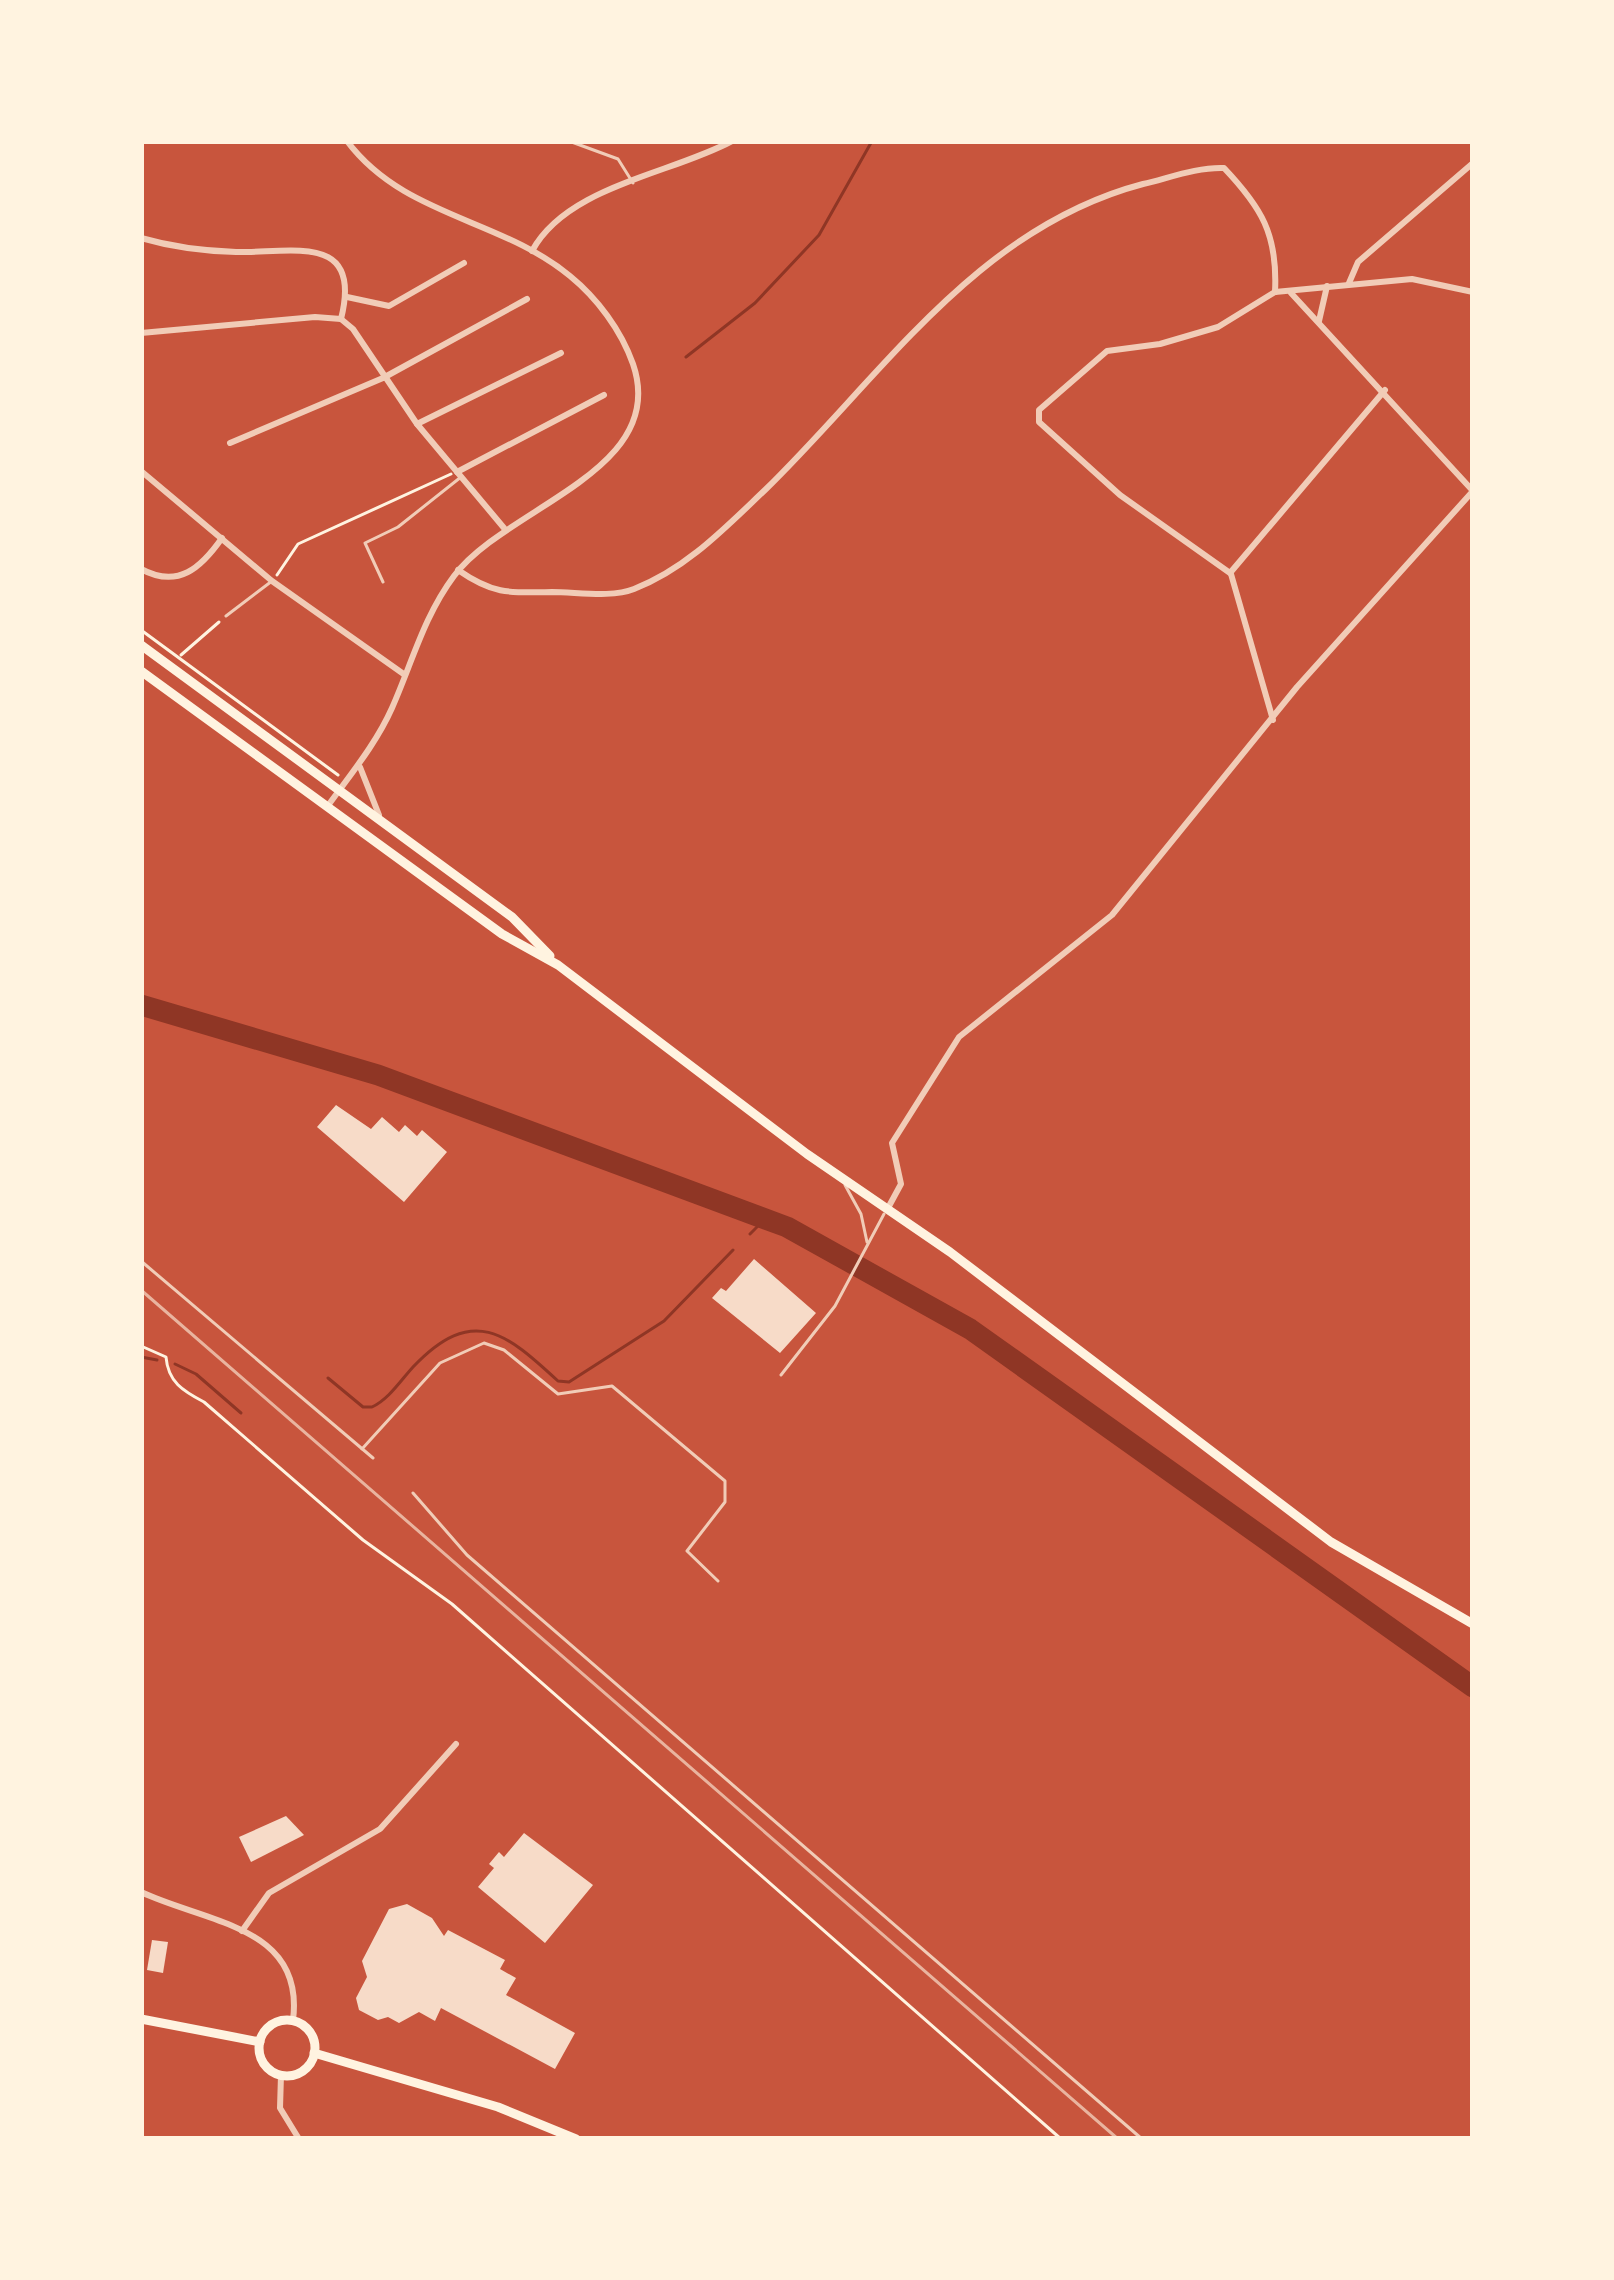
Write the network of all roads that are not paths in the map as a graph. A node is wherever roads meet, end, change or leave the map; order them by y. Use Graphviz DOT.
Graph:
graph roads {
  1 [pos="346,141"];
  2 [pos="569,141"];
  3 [pos="733,141"];
  4 [pos="1473,163"];
  5 [pos="634,184"];
  6 [pos="141,238"];
  7 [pos="532,251"];
  8 [pos="464,263"];
  9 [pos="1349,283"];
  10 [pos="1327,286"];
  11 [pos="1275,292"];
  12 [pos="1473,292"];
  13 [pos="1291,293"];
  14 [pos="346,297"];
  15 [pos="527,299"];
  16 [pos="341,320"];
  17 [pos="1319,321"];
  18 [pos="141,333"];
  19 [pos="561,353"];
  20 [pos="383,378"];
  21 [pos="1384,390"];
  22 [pos="604,394"];
  23 [pos="417,424"];
  24 [pos="230,443"];
  25 [pos="141,471"];
  26 [pos="459,475"];
  27 [pos="1473,491"];
  28 [pos="504,528"];
  29 [pos="222,538"];
  30 [pos="141,569"];
  31 [pos="458,570"];
  32 [pos="1230,573"];
  33 [pos="272,581"];
  34 [pos="383,582"];
  35 [pos="226,616"];
  36 [pos="141,645"];
  37 [pos="141,671"];
  38 [pos="405,675"];
  39 [pos="1273,720"];
  40 [pos="359,764"];
  41 [pos="343,785"];
  42 [pos="327,807"];
  43 [pos="381,818"];
  44 [pos="558,965"];
  45 [pos="837,1175"];
  46 [pos="888,1208"];
  47 [pos="867,1244"];
  48 [pos="141,1261"];
  49 [pos="781,1375"];
  50 [pos="362,1449"];
  51 [pos="373,1458"];
  52 [pos="413,1493"];
  53 [pos="718,1581"];
  54 [pos="1473,1624"];
  55 [pos="456,1744"];
  56 [pos="141,1892"];
  57 [pos="242,1931"];
  58 [pos="141,2019"];
  59 [pos="293,2020"];
  60 [pos="260,2042"];
  61 [pos="314,2053"];
  62 [pos="281,2074"];
  63 [pos="299,2139"];
  64 [pos="577,2139"];
  65 [pos="1142,2139"];
  1 -- 7 [label="street"];
  2 -- 5 [label="lane"];
  3 -- 5 [label="street"];
  4 -- 9 [label="street"];
  5 -- 7 [label="street"];
  6 -- 14 [label="street"];
  7 -- 28 [label="street"];
  8 -- 14 [label="street"];
  9 -- 10 [label="street"];
  9 -- 12 [label="street"];
  10 -- 13 [label="street"];
  10 -- 17 [label="street"];
  11 -- 13 [label="street"];
  11 -- 31 [label="street"];
  11 -- 32 [label="street"];
  13 -- 17 [label="street"];
  14 -- 16 [label="street"];
  15 -- 20 [label="street"];
  16 -- 18 [label="street"];
  16 -- 20 [label="street"];
  17 -- 21 [label="street"];
  19 -- 23 [label="street"];
  20 -- 23 [label="street"];
  20 -- 24 [label="street"];
  21 -- 27 [label="street"];
  21 -- 32 [label="street"];
  22 -- 26 [label="street"];
  23 -- 26 [label="street"];
  25 -- 29 [label="street"];
  26 -- 28 [label="street"];
  26 -- 34 [label="lane"];
  27 -- 39 [label="street"];
  28 -- 31 [label="street"];
  29 -- 30 [label="street"];
  29 -- 33 [label="street"];
  31 -- 38 [label="street"];
  32 -- 39 [label="street"];
  33 -- 35 [label="lane"];
  33 -- 38 [label="street"];
  36 -- 41 [label="main road"];
  37 -- 42 [label="main road"];
  38 -- 40 [label="street"];
  39 -- 46 [label="street"];
  40 -- 41 [label="street"];
  40 -- 43 [label="street"];
  41 -- 42 [label="street"];
  41 -- 43 [label="main road"];
  42 -- 44 [label="main road"];
  43 -- 44 [label="main road"];
  44 -- 45 [label="main road"];
  45 -- 46 [label="main road"];
  45 -- 47 [label="lane"];
  46 -- 47 [label="lane"];
  46 -- 54 [label="main road"];
  47 -- 49 [label="lane"];
  48 -- 50 [label="lane"];
  50 -- 51 [label="lane"];
  50 -- 53 [label="lane"];
  52 -- 65 [label="lane"];
  55 -- 57 [label="street"];
  56 -- 57 [label="street"];
  57 -- 59 [label="street"];
  58 -- 60 [label="main road"];
  59 -- 60 [label="main road"];
  59 -- 61 [label="main road"];
  60 -- 62 [label="main road"];
  61 -- 62 [label="main road"];
  61 -- 64 [label="main road"];
  62 -- 63 [label="street"];
}
